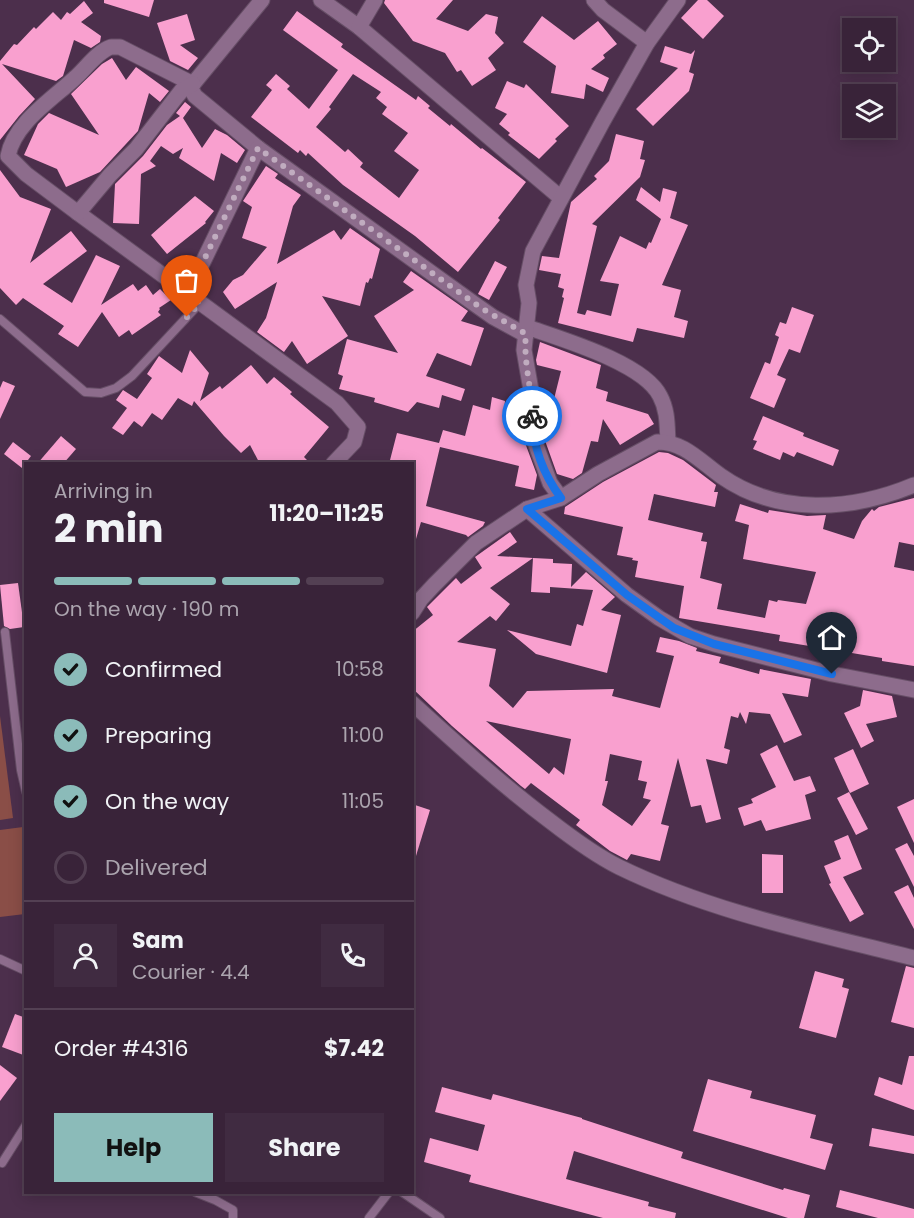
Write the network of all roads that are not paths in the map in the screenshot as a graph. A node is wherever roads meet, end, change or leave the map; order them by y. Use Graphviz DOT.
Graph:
graph roads {
  1 [pos="262,0"];
  2 [pos="321,0"];
  3 [pos="375,0"];
  4 [pos="594,0"];
  5 [pos="678,0"];
  6 [pos="359,27"];
  7 [pos="647,43"];
  8 [pos="192,84"];
  9 [pos="258,148"];
  10 [pos="4,158"];
  11 [pos="561,198"];
  12 [pos="78,213"];
  13 [pos="194,298"];
  14 [pos="0,319"];
  15 [pos="526,331"];
  16 [pos="668,442"];
  17 [pos="335,462"];
  18 [pos="914,485"];
  19 [pos="561,498"];
  20 [pos="527,509"];
  21 [pos="414,610"];
  22 [pos="5,632"];
  23 [pos="914,690"];
  24 [pos="414,705"];
  25 [pos="24,783"];
  26 [pos="914,958"];
  27 [pos="0,959"];
  28 [pos="24,970"];
  29 [pos="24,1128"];
  30 [pos="2,1163"];
  31 [pos="200,1194"];
  32 [pos="387,1194"];
  33 [pos="405,1194"];
  34 [pos="233,1218"];
  35 [pos="369,1218"];
  36 [pos="440,1218"];
  1 -- 8 [label="street"];
  2 -- 6 [label="street"];
  3 -- 6 [label="street"];
  4 -- 7 [label="street"];
  5 -- 7 [label="street"];
  6 -- 11 [label="street"];
  7 -- 11 [label="street"];
  8 -- 9 [label="street"];
  8 -- 10 [label="street"];
  8 -- 12 [label="street"];
  9 -- 13 [label="street"];
  9 -- 15 [label="street"];
  10 -- 12 [label="street"];
  11 -- 15 [label="street"];
  12 -- 13 [label="street"];
  13 -- 14 [label="lane"];
  13 -- 17 [label="street"];
  15 -- 16 [label="street"];
  15 -- 19 [label="street"];
  16 -- 18 [label="street"];
  16 -- 19 [label="street"];
  19 -- 20 [label="street"];
  20 -- 21 [label="street"];
  20 -- 23 [label="street"];
  22 -- 25 [label="lane"];
  24 -- 26 [label="street"];
  27 -- 28 [label="lane"];
  29 -- 30 [label="lane"];
  31 -- 34 [label="lane"];
  32 -- 35 [label="lane"];
  33 -- 36 [label="lane"];
}
